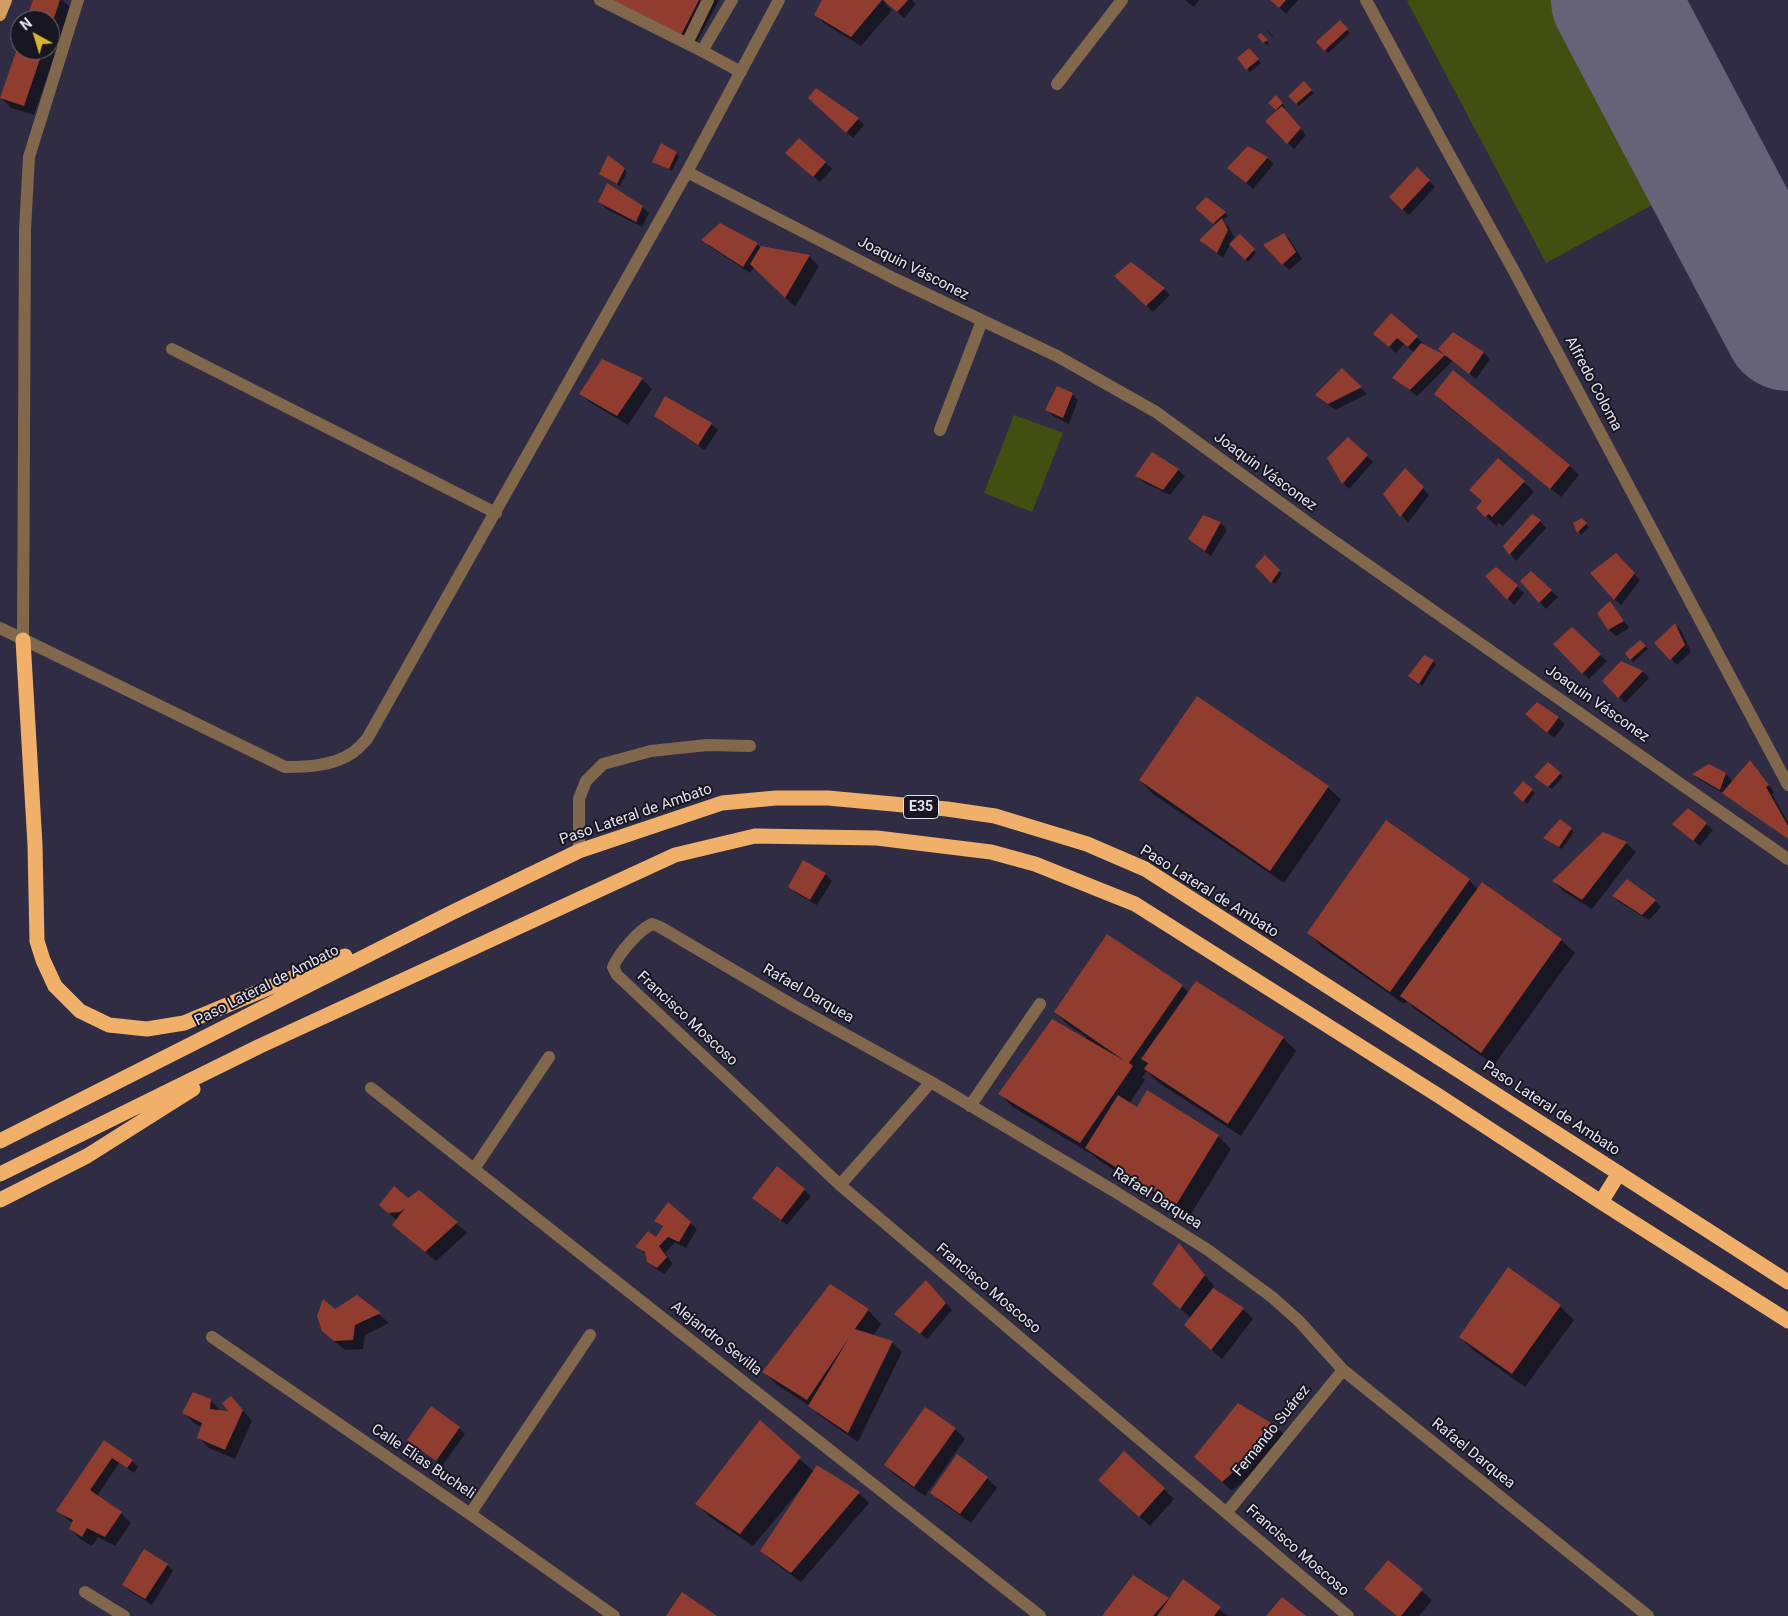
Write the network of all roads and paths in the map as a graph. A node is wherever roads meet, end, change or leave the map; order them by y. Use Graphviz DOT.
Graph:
graph roads {
  1 [pos="6,0"];
  2 [pos="78,0"];
  3 [pos="600,0"];
  4 [pos="708,0"];
  5 [pos="732,0"];
  6 [pos="779,0"];
  7 [pos="1122,0"];
  8 [pos="1366,0"];
  9 [pos="0,15"];
  10 [pos="687,43"];
  11 [pos="702,52"];
  12 [pos="742,72"];
  13 [pos="1057,84"];
  14 [pos="687,172"];
  15 [pos="982,321"];
  16 [pos="172,349"];
  17 [pos="940,430"];
  18 [pos="496,513"];
  19 [pos="0,628"];
  20 [pos="23,640"];
  21 [pos="750,746"];
  22 [pos="1788,785"];
  23 [pos="579,851"];
  24 [pos="1788,859"];
  25 [pos="451,913"];
  26 [pos="617,975"];
  27 [pos="1040,1004"];
  28 [pos="260,1046"];
  29 [pos="549,1057"];
  30 [pos="931,1082"];
  31 [pos="371,1088"];
  32 [pos="970,1106"];
  33 [pos="0,1141"];
  34 [pos="474,1169"];
  35 [pos="1619,1173"];
  36 [pos="0,1174"];
  37 [pos="840,1185"];
  38 [pos="0,1200"];
  39 [pos="1600,1202"];
  40 [pos="1788,1282"];
  41 [pos="1788,1321"];
  42 [pos="590,1336"];
  43 [pos="212,1337"];
  44 [pos="1343,1370"];
  45 [pos="1227,1512"];
  46 [pos="470,1514"];
  47 [pos="86,1592"];
  48 [pos="124,1616"];
  49 [pos="614,1616"];
  50 [pos="1040,1616"];
  51 [pos="1348,1616"];
  52 [pos="1648,1616"];
  1 -- 9 [label="main road"];
  2 -- 20 [label="street"];
  3 -- 10 [label="street"];
  4 -- 10 [label="street"];
  5 -- 11 [label="street"];
  6 -- 12 [label="street"];
  7 -- 13 [label="street"];
  8 -- 22 [label="street, Alfredo Coloma"];
  10 -- 11 [label="street"];
  11 -- 12 [label="street"];
  12 -- 14 [label="street"];
  14 -- 15 [label="street, Joaquin Vásconez"];
  14 -- 18 [label="street"];
  15 -- 17 [label="street"];
  15 -- 24 [label="street, Joaquin Vásconez"];
  16 -- 18 [label="street"];
  18 -- 20 [label="street"];
  19 -- 20 [label="street"];
  20 -- 25 [label="highway"];
  21 -- 23 [label="street"];
  23 -- 25 [label="highway, Paso Lateral de Ambato / E35"];
  23 -- 35 [label="highway, Paso Lateral de Ambato / E35"];
  25 -- 33 [label="highway, Paso Lateral de Ambato / E35"];
  26 -- 30 [label="street, Rafael Darquea"];
  26 -- 37 [label="street, Francisco Moscoso"];
  27 -- 32 [label="street"];
  28 -- 36 [label="highway"];
  28 -- 38 [label="highway"];
  28 -- 39 [label="highway"];
  29 -- 34 [label="street"];
  30 -- 32 [label="street, Rafael Darquea"];
  30 -- 37 [label="street"];
  31 -- 34 [label="street, Alejandro Sevilla"];
  32 -- 44 [label="street, Rafael Darquea"];
  34 -- 50 [label="street, Alejandro Sevilla"];
  35 -- 39 [label="highway"];
  35 -- 40 [label="highway, Paso Lateral de Ambato / E35"];
  37 -- 45 [label="street, Francisco Moscoso"];
  39 -- 41 [label="highway"];
  42 -- 46 [label="street"];
  43 -- 46 [label="street, Calle Elias Bucheli"];
  44 -- 45 [label="street, Fernando Suárez"];
  44 -- 52 [label="street, Rafael Darquea"];
  45 -- 51 [label="street, Francisco Moscoso"];
  46 -- 49 [label="street, Calle Elias Bucheli"];
  47 -- 48 [label="street"];
}
